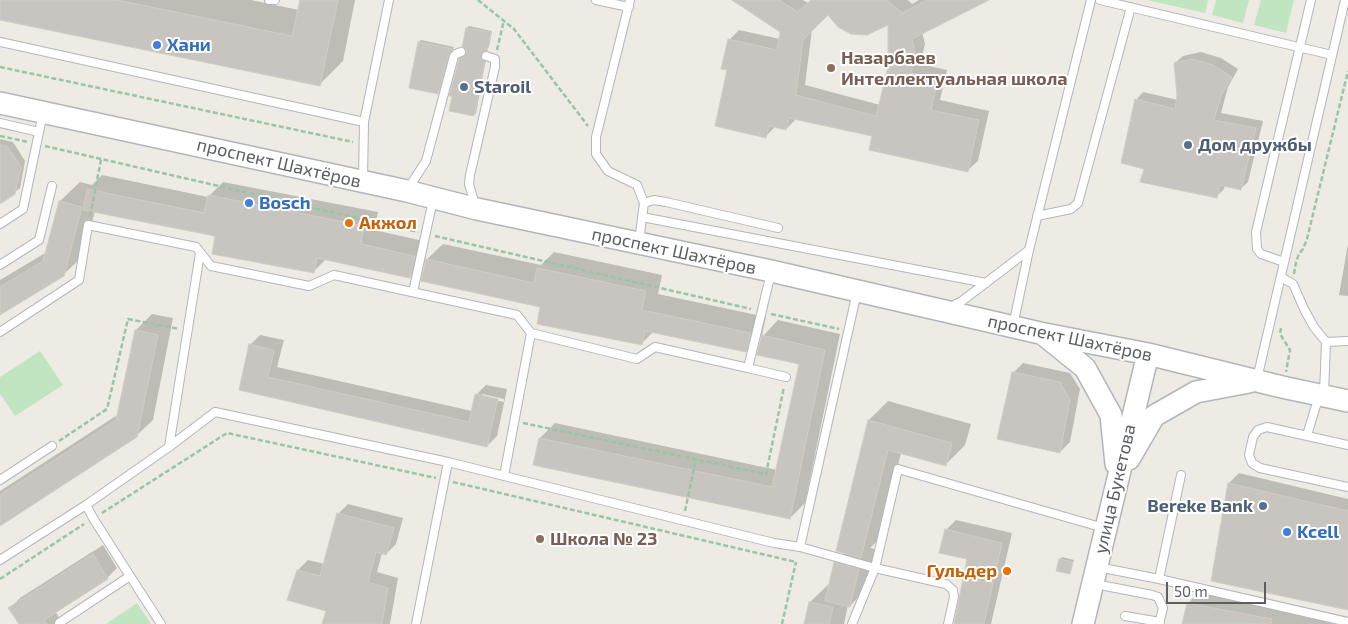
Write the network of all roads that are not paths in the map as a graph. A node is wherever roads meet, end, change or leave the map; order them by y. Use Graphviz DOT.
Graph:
graph roads {
  1 [pos="269,0"];
  2 [pos="276,0"];
  3 [pos="389,0"];
  4 [pos="596,0"];
  5 [pos="1090,0"];
  6 [pos="1100,0"];
  7 [pos="1311,0"];
  8 [pos="1346,0"];
  9 [pos="629,3"];
  10 [pos="1131,7"];
  11 [pos="0,42"];
  12 [pos="1299,47"];
  13 [pos="461,52"];
  14 [pos="1332,54"];
  15 [pos="486,56"];
  16 [pos="0,102"];
  17 [pos="0,122"];
  18 [pos="41,122"];
  19 [pos="364,122"];
  20 [pos="363,182"];
  21 [pos="52,186"];
  22 [pos="407,190"];
  23 [pos="433,198"];
  24 [pos="644,204"];
  25 [pos="477,209"];
  26 [pos="1037,216"];
  27 [pos="642,217"];
  28 [pos="0,224"];
  29 [pos="778,228"];
  30 [pos="638,244"];
  31 [pos="1029,250"];
  32 [pos="200,253"];
  33 [pos="1284,262"];
  34 [pos="0,265"];
  35 [pos="771,271"];
  36 [pos="1281,277"];
  37 [pos="986,283"];
  38 [pos="857,290"];
  39 [pos="413,292"];
  40 [pos="936,308"];
  41 [pos="1013,326"];
  42 [pos="0,332"];
  43 [pos="532,333"];
  44 [pos="1040,333"];
  45 [pos="1348,341"];
  46 [pos="1326,342"];
  47 [pos="1148,354"];
  48 [pos="748,368"];
  49 [pos="786,377"];
  50 [pos="1257,380"];
  51 [pos="1322,395"];
  52 [pos="1348,401"];
  53 [pos="1307,435"];
  54 [pos="1348,445"];
  55 [pos="52,446"];
  56 [pos="169,447"];
  57 [pos="448,462"];
  58 [pos="1181,475"];
  59 [pos="504,476"];
  60 [pos="1118,477"];
  61 [pos="0,480"];
  62 [pos="1348,487"];
  63 [pos="86,505"];
  64 [pos="1106,529"];
  65 [pos="800,548"];
  66 [pos="0,560"];
  67 [pos="875,568"];
  68 [pos="1095,575"];
  69 [pos="130,576"];
  70 [pos="1159,579"];
  71 [pos="1125,616"];
  72 [pos="1348,622"];
  73 [pos="1160,623"];
  74 [pos="59,624"];
  75 [pos="161,624"];
  76 [pos="416,624"];
  77 [pos="852,624"];
  78 [pos="948,624"];
  79 [pos="1083,624"];
  1 -- 2 [label="lane"];
  3 -- 19 [label="lane"];
  4 -- 9 [label="lane"];
  5 -- 26 [label="lane"];
  6 -- 10 [label="lane"];
  7 -- 12 [label="lane"];
  8 -- 14 [label="lane"];
  9 -- 24 [label="lane"];
  10 -- 12 [label="lane"];
  10 -- 26 [label="lane"];
  11 -- 19 [label="lane"];
  12 -- 14 [label="lane"];
  12 -- 33 [label="lane"];
  13 -- 22 [label="lane"];
  14 -- 33 [label="lane"];
  15 -- 25 [label="lane"];
  16 -- 18 [label="street, проспект Шахтёров"];
  17 -- 18 [label="lane"];
  18 -- 20 [label="street, проспект Шахтёров"];
  18 -- 28 [label="lane"];
  19 -- 20 [label="lane"];
  20 -- 22 [label="street, проспект Шахтёров"];
  21 -- 34 [label="lane"];
  22 -- 23 [label="street, проспект Шахтёров"];
  23 -- 25 [label="street, проспект Шахтёров"];
  23 -- 39 [label="lane"];
  24 -- 27 [label="lane"];
  24 -- 29 [label="lane"];
  25 -- 30 [label="street, проспект Шахтёров"];
  26 -- 31 [label="lane"];
  27 -- 30 [label="lane"];
  27 -- 37 [label="lane"];
  30 -- 35 [label="street, проспект Шахтёров"];
  31 -- 37 [label="lane"];
  31 -- 41 [label="lane"];
  32 -- 39 [label="lane"];
  32 -- 42 [label="lane"];
  32 -- 56 [label="lane"];
  33 -- 36 [label="lane"];
  35 -- 38 [label="street, проспект Шахтёров"];
  35 -- 48 [label="lane"];
  36 -- 46 [label="lane"];
  36 -- 50 [label="lane"];
  37 -- 40 [label="lane"];
  38 -- 40 [label="street, проспект Шахтёров"];
  38 -- 65 [label="lane"];
  39 -- 43 [label="lane"];
  40 -- 41 [label="street, проспект Шахтёров"];
  41 -- 44 [label="street, проспект Шахтёров"];
  43 -- 48 [label="lane"];
  43 -- 59 [label="lane"];
  44 -- 47 [label="street, проспект Шахтёров"];
  44 -- 60 [label="street"];
  45 -- 46 [label="lane"];
  46 -- 51 [label="lane"];
  47 -- 50 [label="street, проспект Шахтёров"];
  47 -- 60 [label="street, улица Букетова"];
  48 -- 49 [label="lane"];
  50 -- 51 [label="street, проспект Шахтёров"];
  50 -- 60 [label="street"];
  51 -- 52 [label="street, проспект Шахтёров"];
  51 -- 53 [label="lane"];
  53 -- 54 [label="lane"];
  53 -- 62 [label="lane"];
  55 -- 61 [label="lane"];
  56 -- 57 [label="lane"];
  56 -- 63 [label="lane"];
  57 -- 59 [label="lane"];
  57 -- 76 [label="lane"];
  58 -- 70 [label="lane"];
  59 -- 65 [label="lane"];
  60 -- 64 [label="street, улица Букетова"];
  63 -- 66 [label="lane"];
  63 -- 69 [label="lane"];
  64 -- 67 [label="lane"];
  64 -- 68 [label="street, улица Букетова"];
  65 -- 67 [label="lane"];
  67 -- 77 [label="lane"];
  67 -- 78 [label="lane"];
  68 -- 70 [label="lane"];
  68 -- 73 [label="lane"];
  68 -- 79 [label="street, улица Букетова"];
  69 -- 74 [label="lane"];
  69 -- 75 [label="lane"];
  70 -- 72 [label="lane"];
  71 -- 73 [label="lane"];
}
